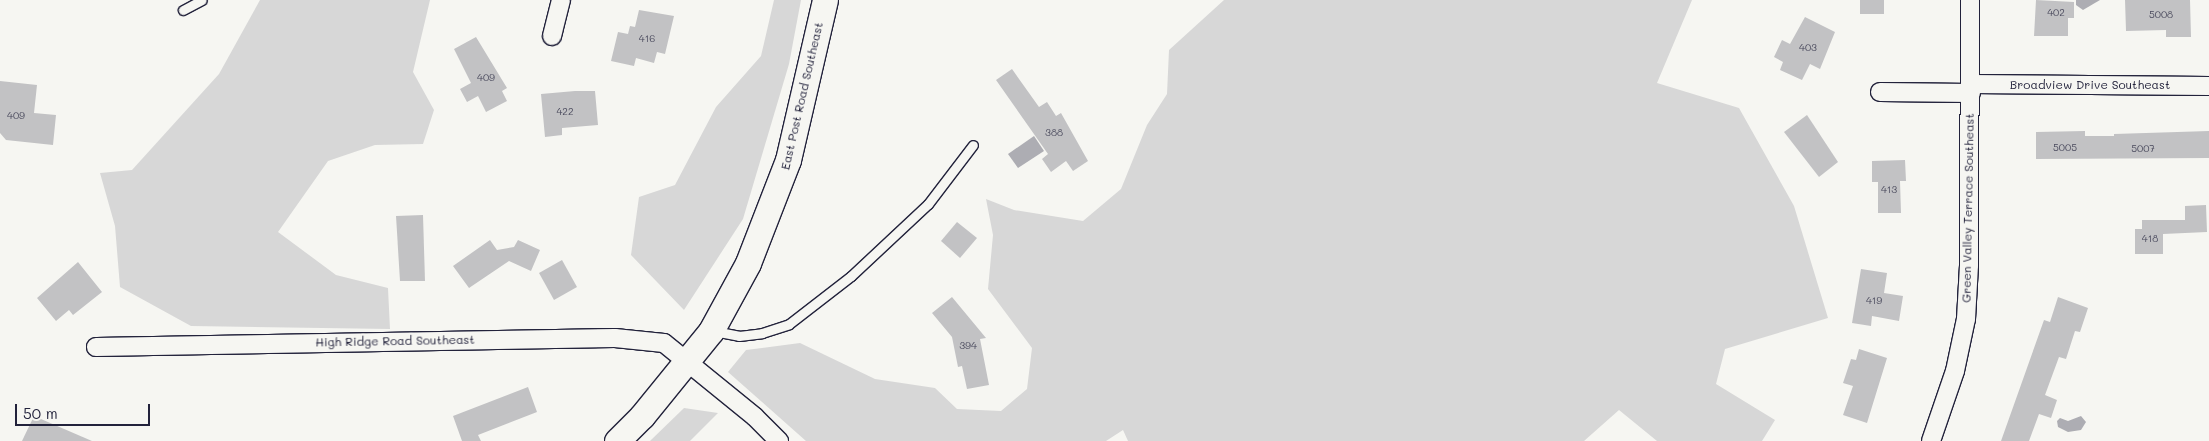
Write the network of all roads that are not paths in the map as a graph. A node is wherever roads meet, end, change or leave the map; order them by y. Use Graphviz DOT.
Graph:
graph roads {
  1 [pos="202,0"];
  2 [pos="561,0"];
  3 [pos="825,0"];
  4 [pos="1970,0"];
  5 [pos="184,10"];
  6 [pos="552,36"];
  7 [pos="2209,86"];
  8 [pos="1970,88"];
  9 [pos="1880,92"];
  10 [pos="973,145"];
  11 [pos="711,331"];
  12 [pos="96,347"];
  13 [pos="686,363"];
  14 [pos="617,441"];
  15 [pos="778,441"];
  16 [pos="1931,441"];
  1 -- 5 [label="lane"];
  2 -- 6 [label="street"];
  3 -- 11 [label="main road, East Post Road Southeast"];
  4 -- 8 [label="street, Green Valley Terrace Southeast"];
  7 -- 8 [label="street, Broadview Drive Southeast"];
  8 -- 9 [label="street, Broadview Drive Southeast"];
  8 -- 16 [label="street, Green Valley Terrace Southeast"];
  10 -- 11 [label="lane"];
  11 -- 13 [label="main road, East Post Road Southeast"];
  12 -- 13 [label="street, High Ridge Road Southeast"];
  13 -- 14 [label="main road, East Post Road Southeast"];
  13 -- 15 [label="street, High Ridge Road Southeast"];
}
